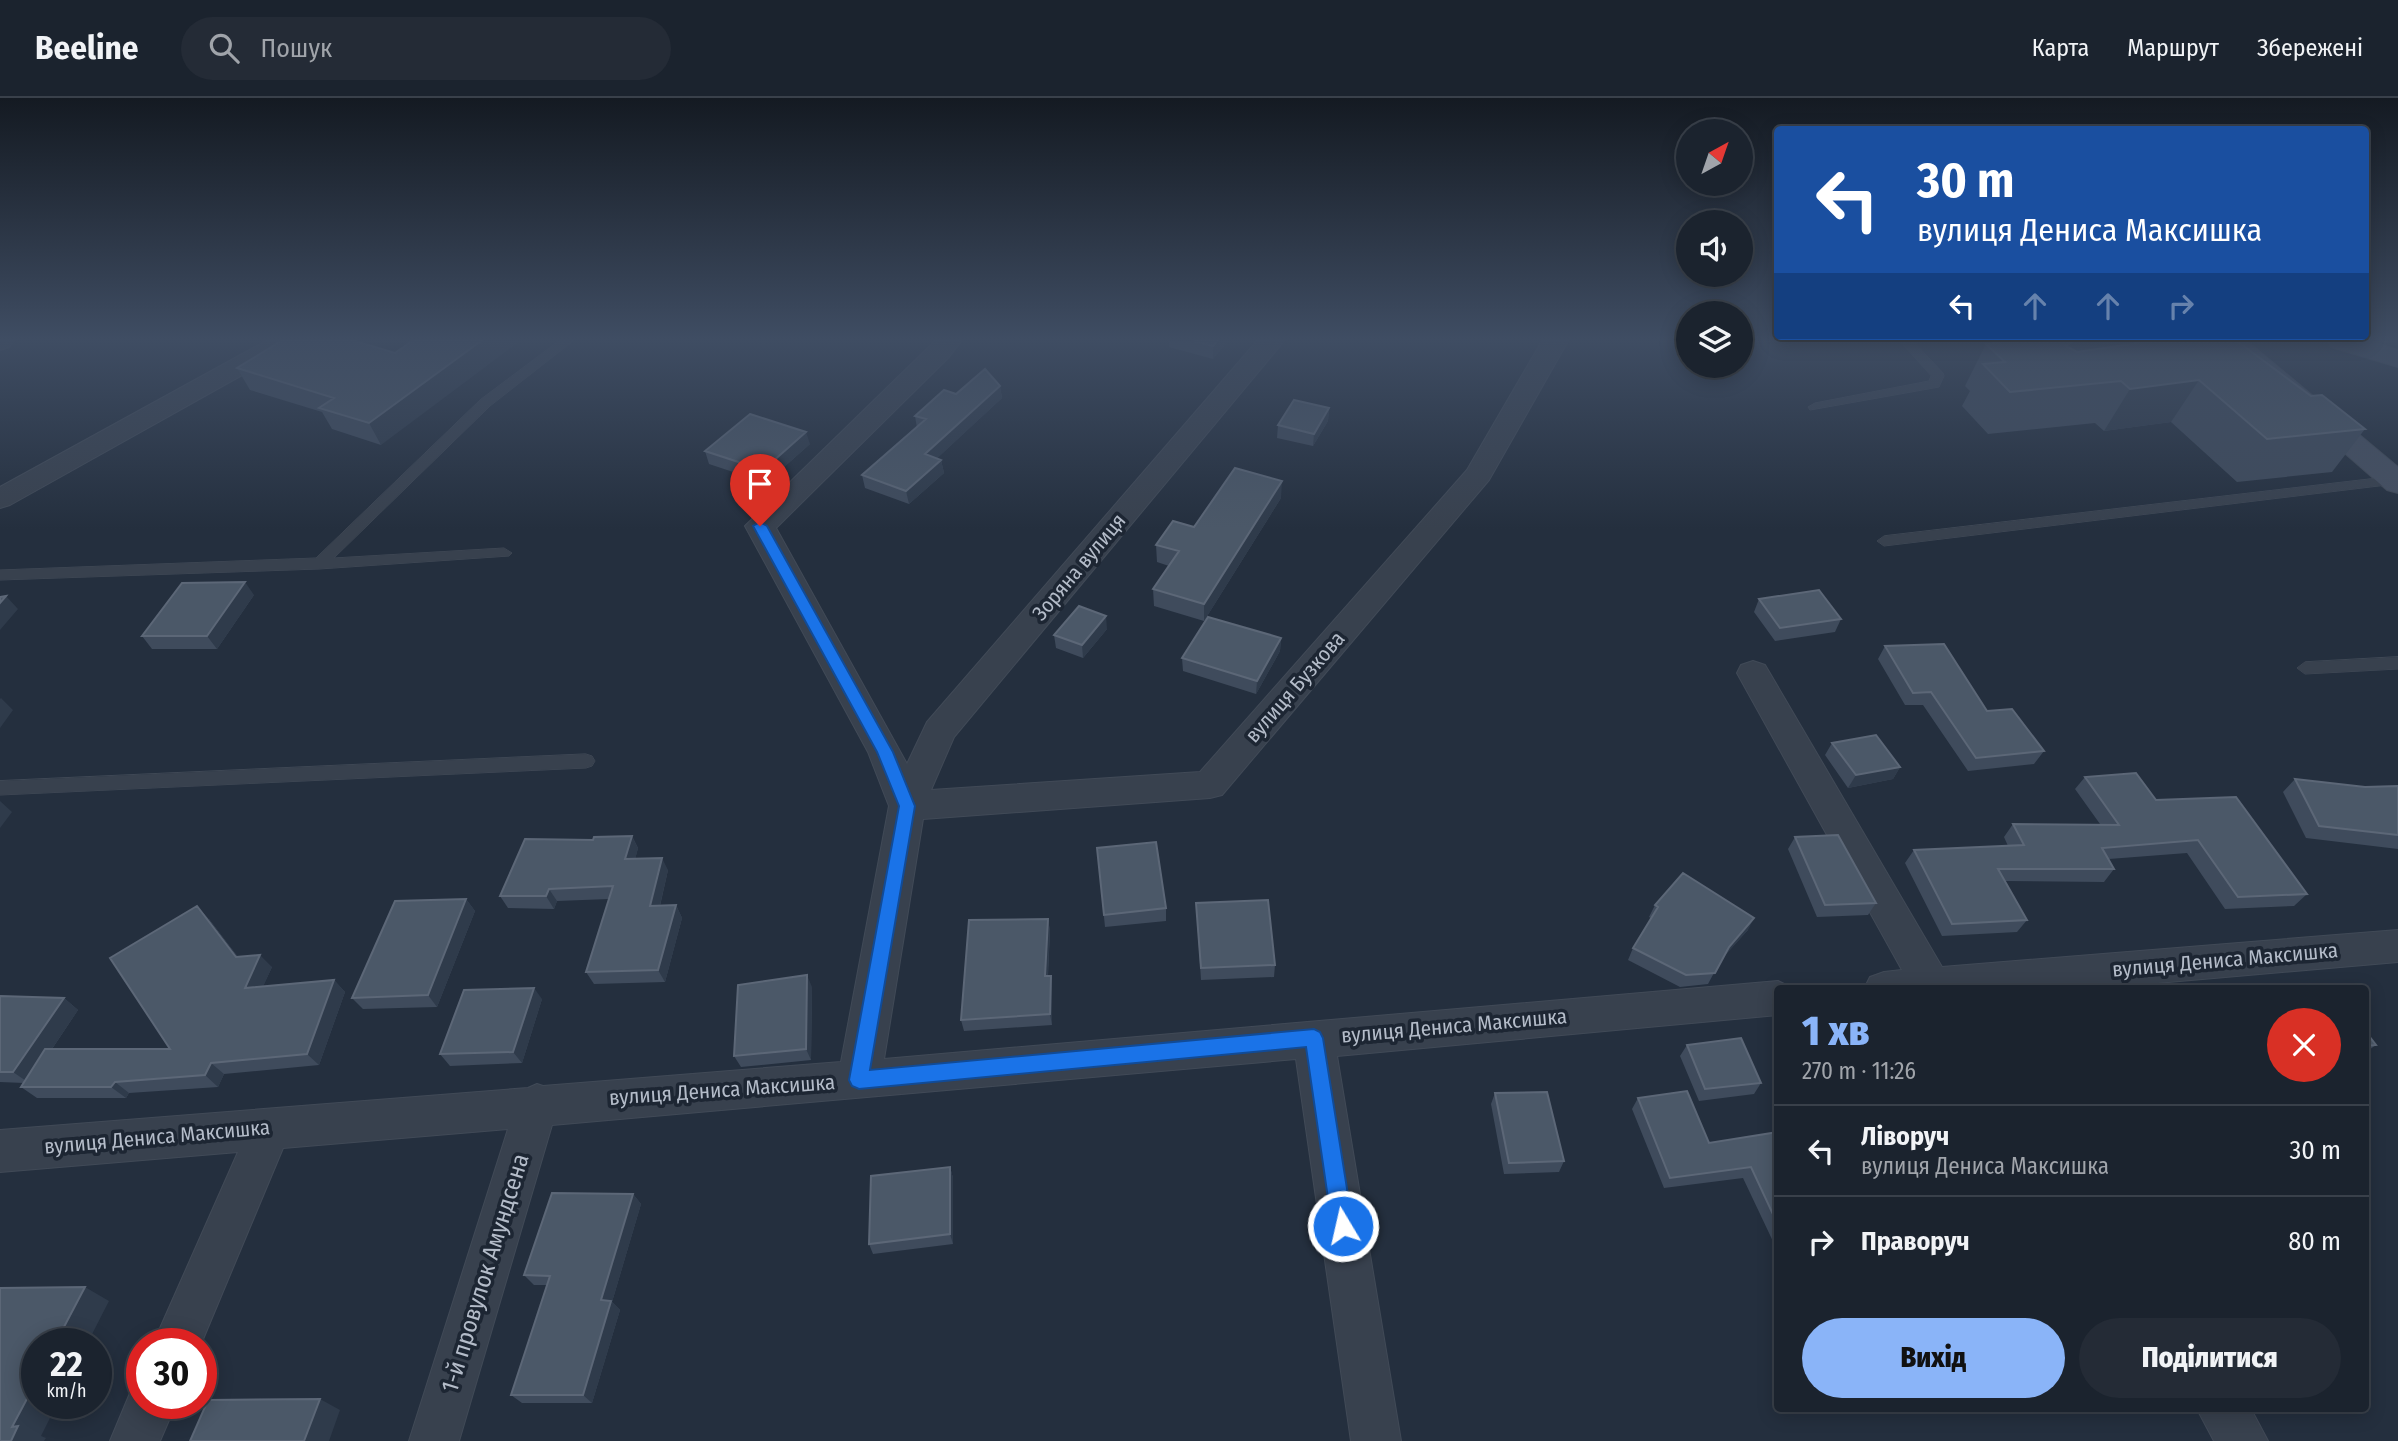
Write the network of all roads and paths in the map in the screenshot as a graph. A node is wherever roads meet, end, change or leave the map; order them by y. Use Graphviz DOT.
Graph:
graph roads {
  1 [pos="172,404"];
  2 [pos="484,404"];
  3 [pos="887,404"];
  4 [pos="1218,404"];
  5 [pos="1519,404"];
  6 [pos="1832,404"];
  7 [pos="2298,404"];
  8 [pos="1815,407"];
  9 [pos="2397,482"];
  10 [pos="0,499"];
  11 [pos="1884,541"];
  12 [pos="504,553"];
  13 [pos="319,564"];
  14 [pos="0,575"];
  15 [pos="2398,663"];
  16 [pos="2305,668"];
  17 [pos="1753,673"];
  18 [pos="586,761"];
  19 [pos="0,788"];
  20 [pos="907,806"];
  21 [pos="2398,946"];
  22 [pos="1947,985"];
  23 [pos="1774,998"];
  24 [pos="1314,1038"];
  25 [pos="859,1080"];
  26 [pos="537,1104"];
  27 [pos="270,1127"];
  28 [pos="0,1151"];
  29 [pos="184,1328"];
  30 [pos="2224,1412"];
  31 [pos="145,1419"];
  32 [pos="135,1441"];
  33 [pos="434,1441"];
  34 [pos="1376,1441"];
  35 [pos="2243,1441"];
  1 -- 10 [label="street"];
  2 -- 13 [label="lane"];
  3 -- 20 [label="street"];
  4 -- 20 [label="street, Зоряна вулиця"];
  5 -- 20 [label="street, вулиця Бузкова"];
  6 -- 8 [label="lane"];
  7 -- 9 [label="street"];
  9 -- 11 [label="lane"];
  12 -- 13 [label="lane"];
  13 -- 14 [label="lane"];
  15 -- 16 [label="lane"];
  17 -- 22 [label="street"];
  18 -- 19 [label="lane"];
  20 -- 25 [label="street, Зоряна вулиця"];
  21 -- 22 [label="street, вулиця Дениса Максишка"];
  23 -- 24 [label="street, вулиця Дениса Максишка"];
  24 -- 25 [label="street, вулиця Дениса Максишка"];
  24 -- 34 [label="street"];
  25 -- 26 [label="street, вулиця Дениса Максишка"];
  26 -- 27 [label="street, вулиця Дениса Максишка"];
  26 -- 33 [label="street, 1-й провулок Амундсена"];
  27 -- 28 [label="street, вулиця Дениса Максишка"];
  27 -- 29 [label="street"];
  30 -- 35 [label="street"];
  31 -- 32 [label="street"];
}
